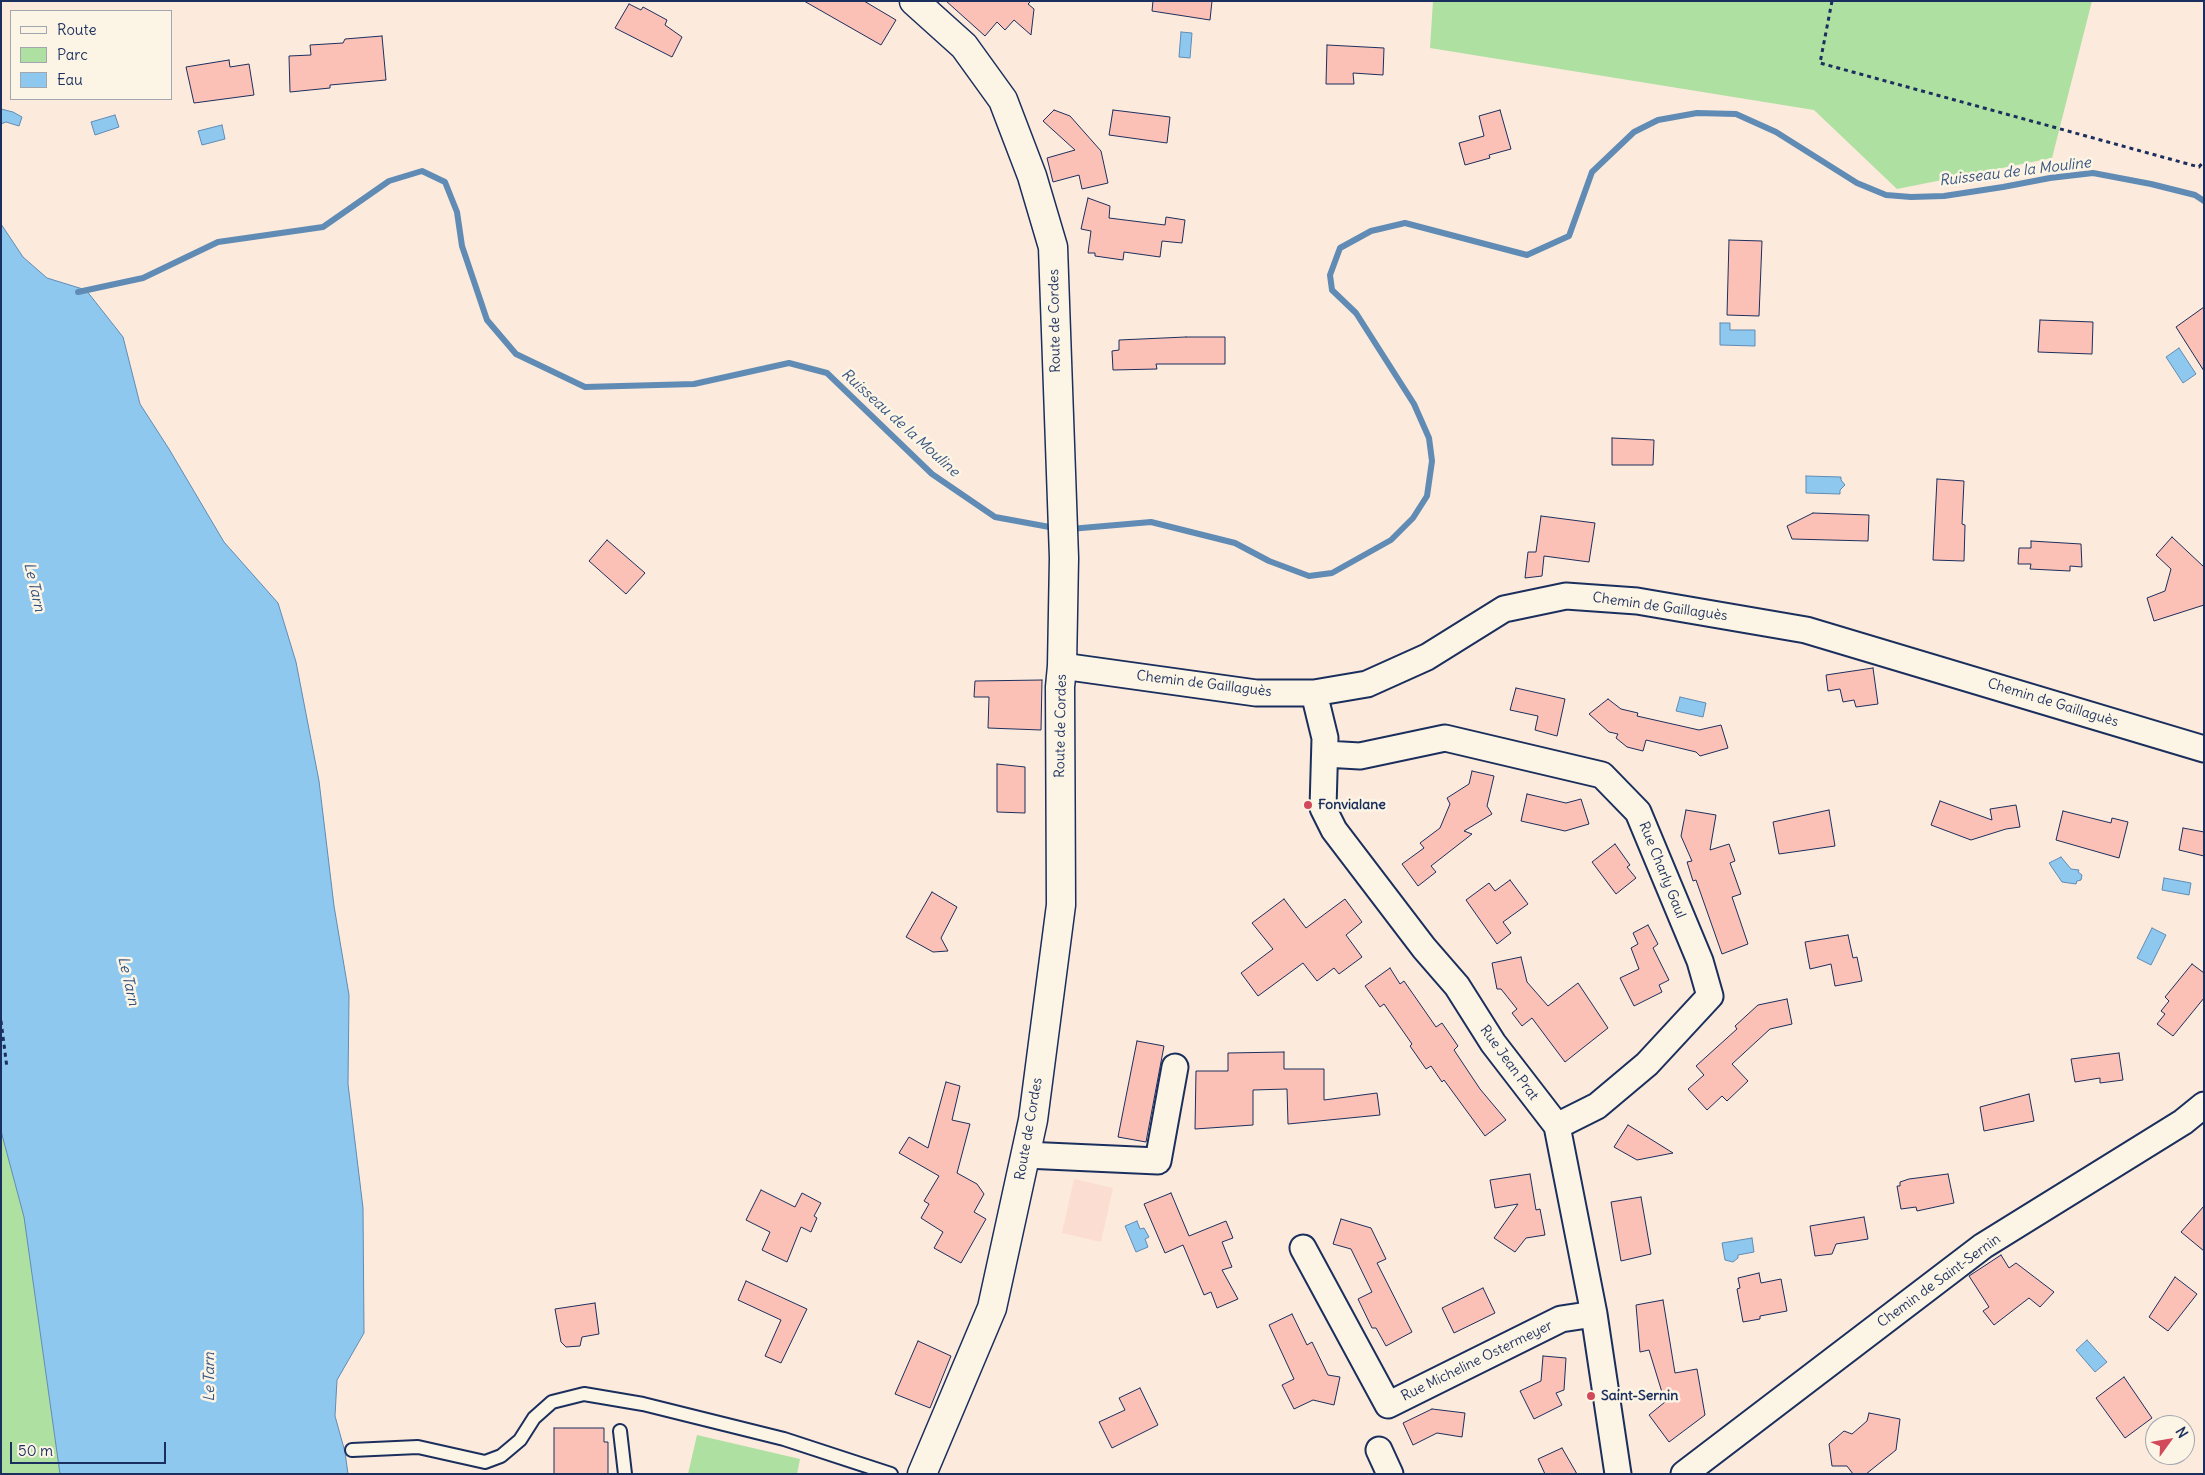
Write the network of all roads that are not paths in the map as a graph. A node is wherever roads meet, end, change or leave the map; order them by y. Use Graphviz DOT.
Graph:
graph roads {
  1 [pos="914,1"];
  2 [pos="1062,666"];
  3 [pos="1314,693"];
  4 [pos="2204,749"];
  5 [pos="1325,754"];
  6 [pos="1175,1067"];
  7 [pos="2204,1105"];
  8 [pos="1558,1126"];
  9 [pos="1025,1155"];
  10 [pos="1303,1248"];
  11 [pos="1594,1314"];
  12 [pos="620,1431"];
  13 [pos="352,1450"];
  14 [pos="1379,1450"];
  15 [pos="625,1474"];
  16 [pos="891,1474"];
  17 [pos="922,1474"];
  18 [pos="1390,1474"];
  19 [pos="1618,1474"];
  20 [pos="1684,1474"];
  1 -- 2 [label="main road, Route de Cordes"];
  2 -- 3 [label="street, Chemin de Gaillaguès"];
  2 -- 9 [label="main road, Route de Cordes"];
  3 -- 4 [label="street, Chemin de Gaillaguès"];
  3 -- 5 [label="street, Rue Jean Prat"];
  5 -- 8 [label="street, Rue Jean Prat"];
  5 -- 8 [label="street, Rue Charly Gaul"];
  6 -- 9 [label="street"];
  7 -- 20 [label="street, Chemin de Saint-Sernin"];
  8 -- 11 [label="street, Rue Jean Prat"];
  9 -- 17 [label="main road, Route de Cordes"];
  10 -- 11 [label="street, Rue Micheline Ostermeyer"];
  11 -- 19 [label="street, Rue Jean Prat"];
  12 -- 15 [label="lane"];
  13 -- 16 [label="lane"];
  14 -- 18 [label="street"];
}
